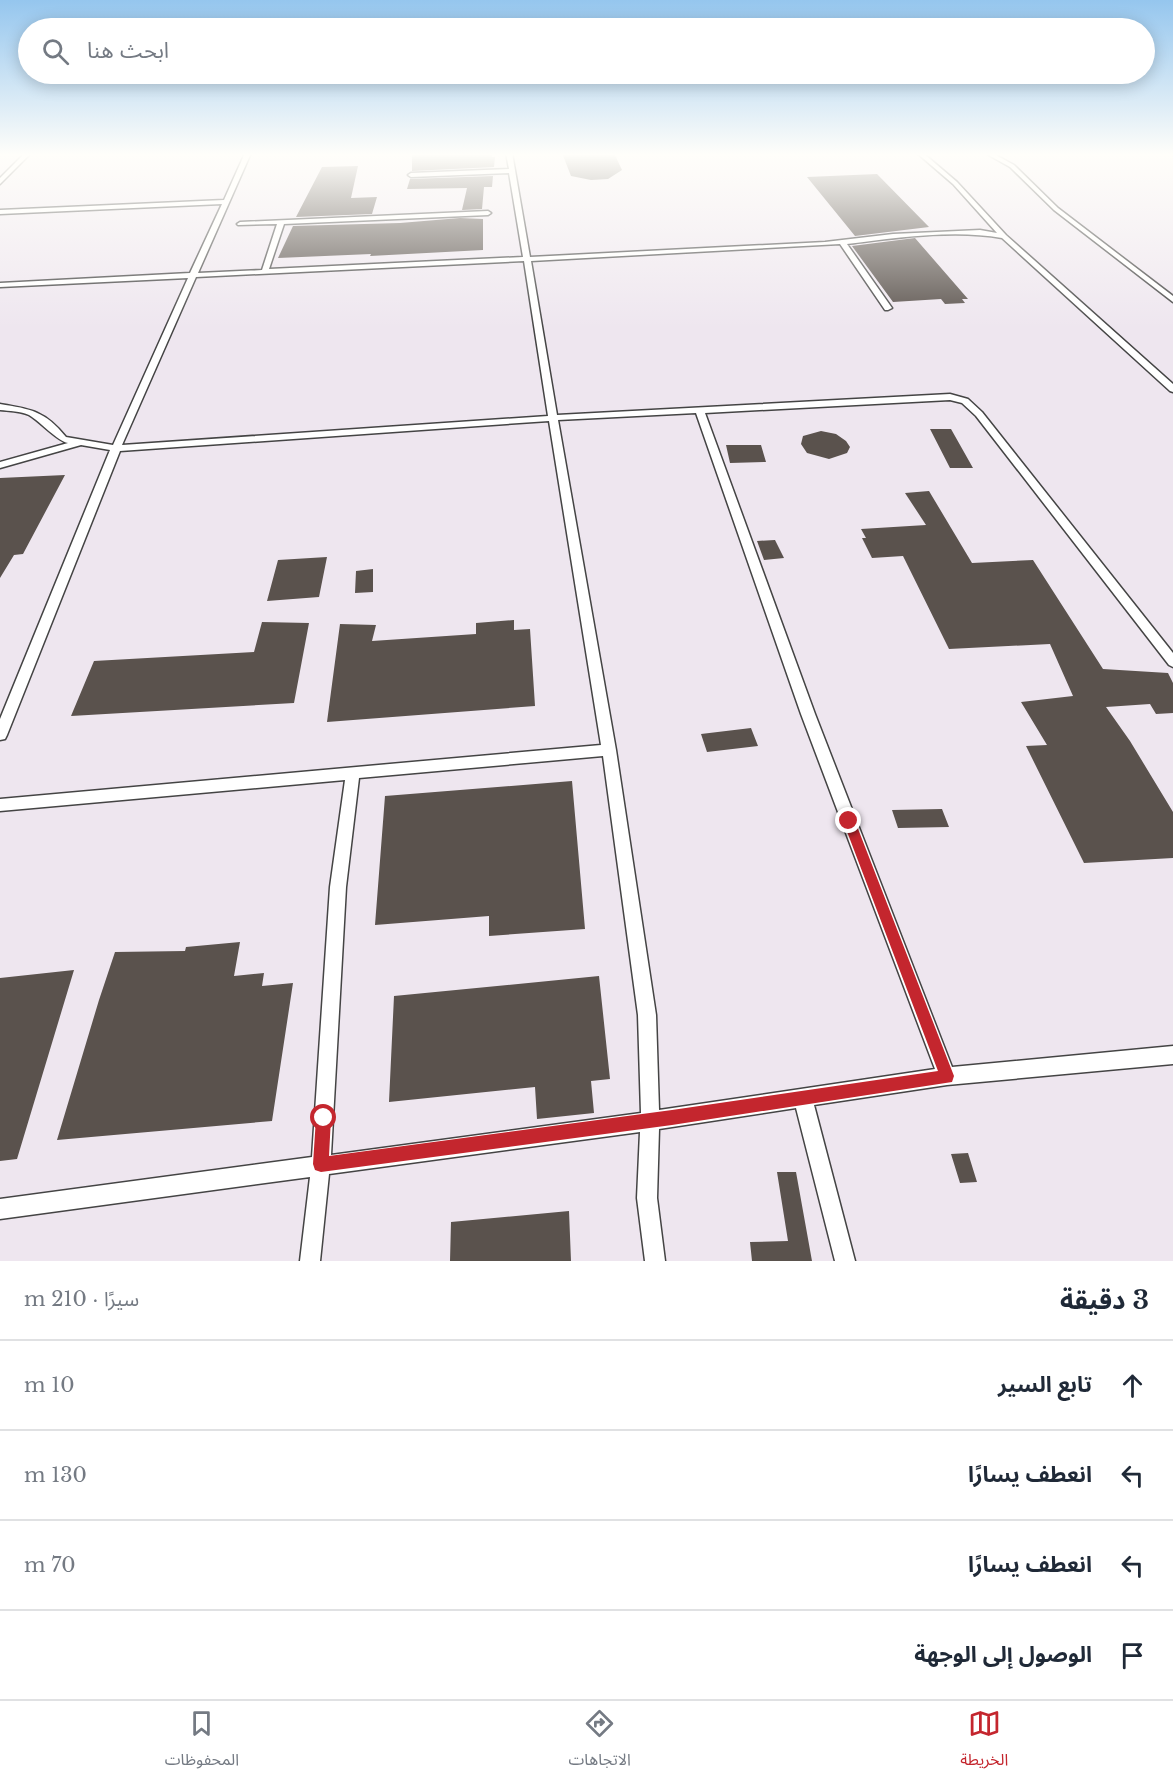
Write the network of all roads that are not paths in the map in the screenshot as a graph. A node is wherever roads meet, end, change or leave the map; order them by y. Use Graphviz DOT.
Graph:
graph roads {
  1 [pos="221,212"];
  2 [pos="519,212"];
  3 [pos="982,212"];
  4 [pos="1061,212"];
  5 [pos="488,213"];
  6 [pos="281,222"];
  7 [pos="240,224"];
  8 [pos="1004,236"];
  9 [pos="842,242"];
  10 [pos="528,259"];
  11 [pos="265,271"];
  12 [pos="193,274"];
  13 [pos="0,285"];
  14 [pos="1173,300"];
  15 [pos="888,308"];
  16 [pos="1173,389"];
  17 [pos="0,407"];
  18 [pos="699,410"];
  19 [pos="553,418"];
  20 [pos="79,443"];
  21 [pos="116,448"];
  22 [pos="0,465"];
  23 [pos="1173,662"];
  24 [pos="0,735"];
  25 [pos="609,750"];
  26 [pos="354,774"];
  27 [pos="0,805"];
  28 [pos="1173,1055"];
  29 [pos="947,1076"];
  30 [pos="803,1099"];
  31 [pos="650,1121"];
  32 [pos="321,1164"];
  33 [pos="0,1209"];
  34 [pos="310,1261"];
  35 [pos="655,1261"];
  36 [pos="846,1261"];
  1 -- 12 [label="lane"];
  2 -- 10 [label="lane"];
  3 -- 8 [label="lane"];
  4 -- 14 [label="lane"];
  5 -- 6 [label="lane"];
  6 -- 7 [label="lane"];
  6 -- 11 [label="lane"];
  8 -- 9 [label="lane"];
  8 -- 16 [label="lane"];
  9 -- 10 [label="lane"];
  9 -- 15 [label="lane"];
  10 -- 11 [label="lane"];
  10 -- 19 [label="lane"];
  11 -- 12 [label="lane"];
  12 -- 13 [label="lane"];
  12 -- 21 [label="lane"];
  17 -- 20 [label="lane"];
  18 -- 19 [label="lane"];
  18 -- 23 [label="lane"];
  18 -- 29 [label="lane"];
  19 -- 21 [label="lane"];
  19 -- 25 [label="lane"];
  20 -- 21 [label="lane"];
  20 -- 22 [label="lane"];
  21 -- 24 [label="lane"];
  25 -- 26 [label="lane"];
  25 -- 31 [label="lane"];
  26 -- 27 [label="lane"];
  26 -- 32 [label="lane"];
  28 -- 29 [label="lane"];
  29 -- 30 [label="lane"];
  30 -- 31 [label="lane"];
  30 -- 36 [label="lane"];
  31 -- 32 [label="lane"];
  31 -- 35 [label="lane"];
  32 -- 33 [label="lane"];
  32 -- 34 [label="lane"];
}
